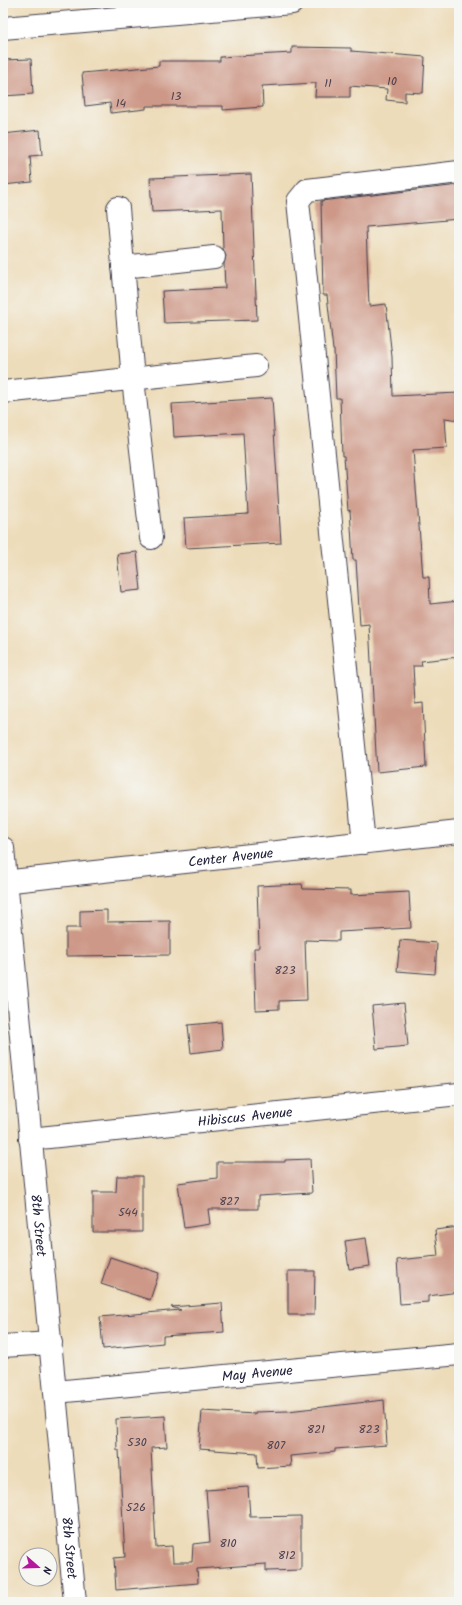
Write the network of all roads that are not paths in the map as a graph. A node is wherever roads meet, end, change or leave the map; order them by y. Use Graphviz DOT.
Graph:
graph roads {
  1 [pos="292,3"];
  2 [pos="3,28"];
  3 [pos="459,172"];
  4 [pos="118,208"];
  5 [pos="214,257"];
  6 [pos="123,267"];
  7 [pos="256,366"];
  8 [pos="133,379"];
  9 [pos="3,392"];
  10 [pos="151,538"];
  11 [pos="459,832"];
  12 [pos="364,843"];
  13 [pos="3,848"];
  14 [pos="5,882"];
  15 [pos="459,1094"];
  16 [pos="30,1139"];
  17 [pos="51,1343"];
  18 [pos="3,1346"];
  19 [pos="459,1354"];
  20 [pos="55,1392"];
  21 [pos="75,1602"];
  1 -- 2 [label="street"];
  3 -- 12 [label="street"];
  4 -- 6 [label="street"];
  5 -- 6 [label="street"];
  6 -- 8 [label="street"];
  7 -- 8 [label="street"];
  8 -- 9 [label="street"];
  8 -- 10 [label="street"];
  11 -- 12 [label="street, Center Avenue"];
  12 -- 14 [label="street, Center Avenue"];
  13 -- 14 [label="street, 8th Street"];
  14 -- 16 [label="street, 8th Street"];
  15 -- 16 [label="street, Hibiscus Avenue"];
  16 -- 17 [label="street, 8th Street"];
  17 -- 18 [label="street"];
  17 -- 20 [label="street, 8th Street"];
  19 -- 20 [label="street, May Avenue"];
  20 -- 21 [label="street, 8th Street"];
}
